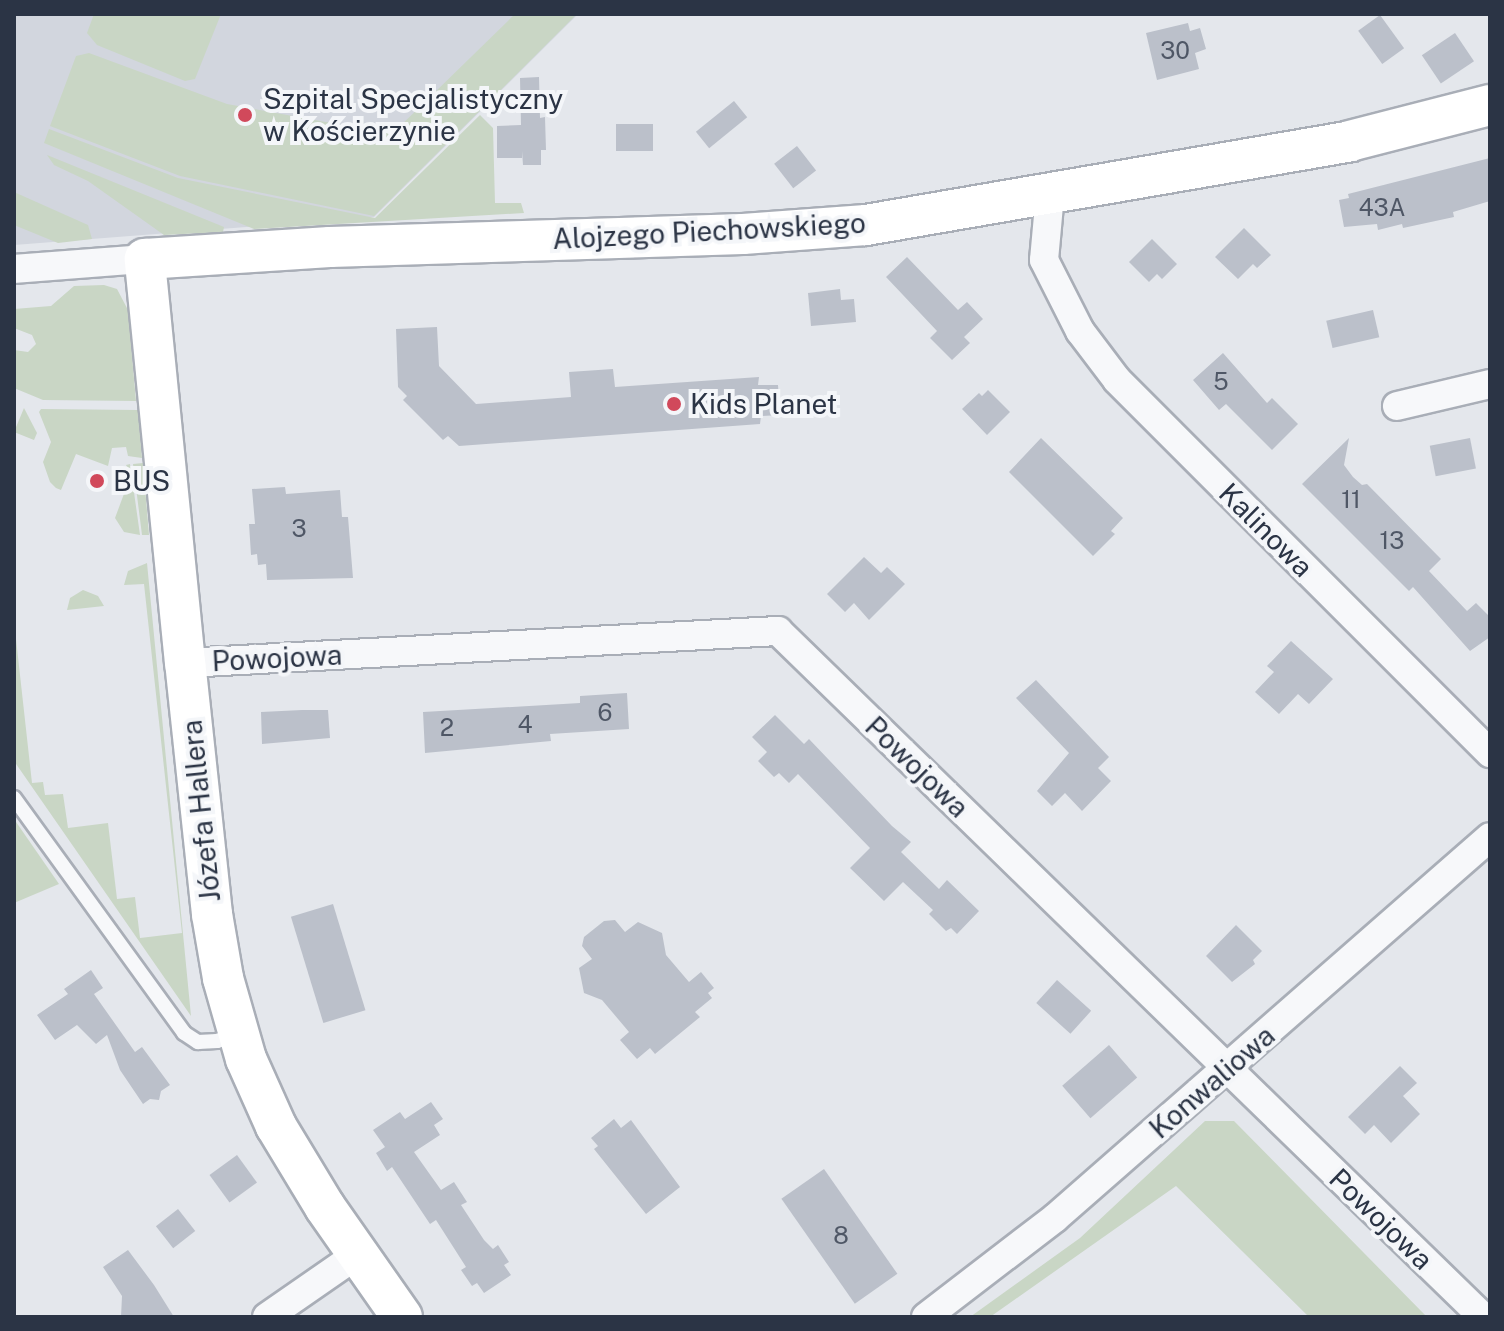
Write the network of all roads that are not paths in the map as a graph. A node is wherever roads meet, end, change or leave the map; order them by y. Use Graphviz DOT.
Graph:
graph roads {
  1 [pos="1490,105"];
  2 [pos="1050,194"];
  3 [pos="145,259"];
  4 [pos="14,269"];
  5 [pos="1490,384"];
  6 [pos="1397,406"];
  7 [pos="185,663"];
  8 [pos="1490,753"];
  9 [pos="14,798"];
  10 [pos="1490,837"];
  11 [pos="238,1034"];
  12 [pos="1227,1070"];
  13 [pos="358,1254"];
  14 [pos="267,1317"];
  15 [pos="402,1317"];
  16 [pos="926,1317"];
  17 [pos="1483,1317"];
  1 -- 2 [label="street, Alojzego Piechowskiego"];
  2 -- 3 [label="street, Alojzego Piechowskiego"];
  2 -- 8 [label="street, Kalinowa"];
  3 -- 4 [label="street, Alojzego Piechowskiego"];
  3 -- 7 [label="street, Józefa Hallera"];
  5 -- 6 [label="street"];
  7 -- 11 [label="street, Józefa Hallera"];
  7 -- 12 [label="street, Powojowa"];
  9 -- 11 [label="lane"];
  10 -- 12 [label="street, Konwaliowa"];
  11 -- 13 [label="street, Józefa Hallera"];
  12 -- 16 [label="street, Konwaliowa"];
  12 -- 17 [label="street, Powojowa"];
  13 -- 14 [label="street"];
  13 -- 15 [label="street, Józefa Hallera"];
}
